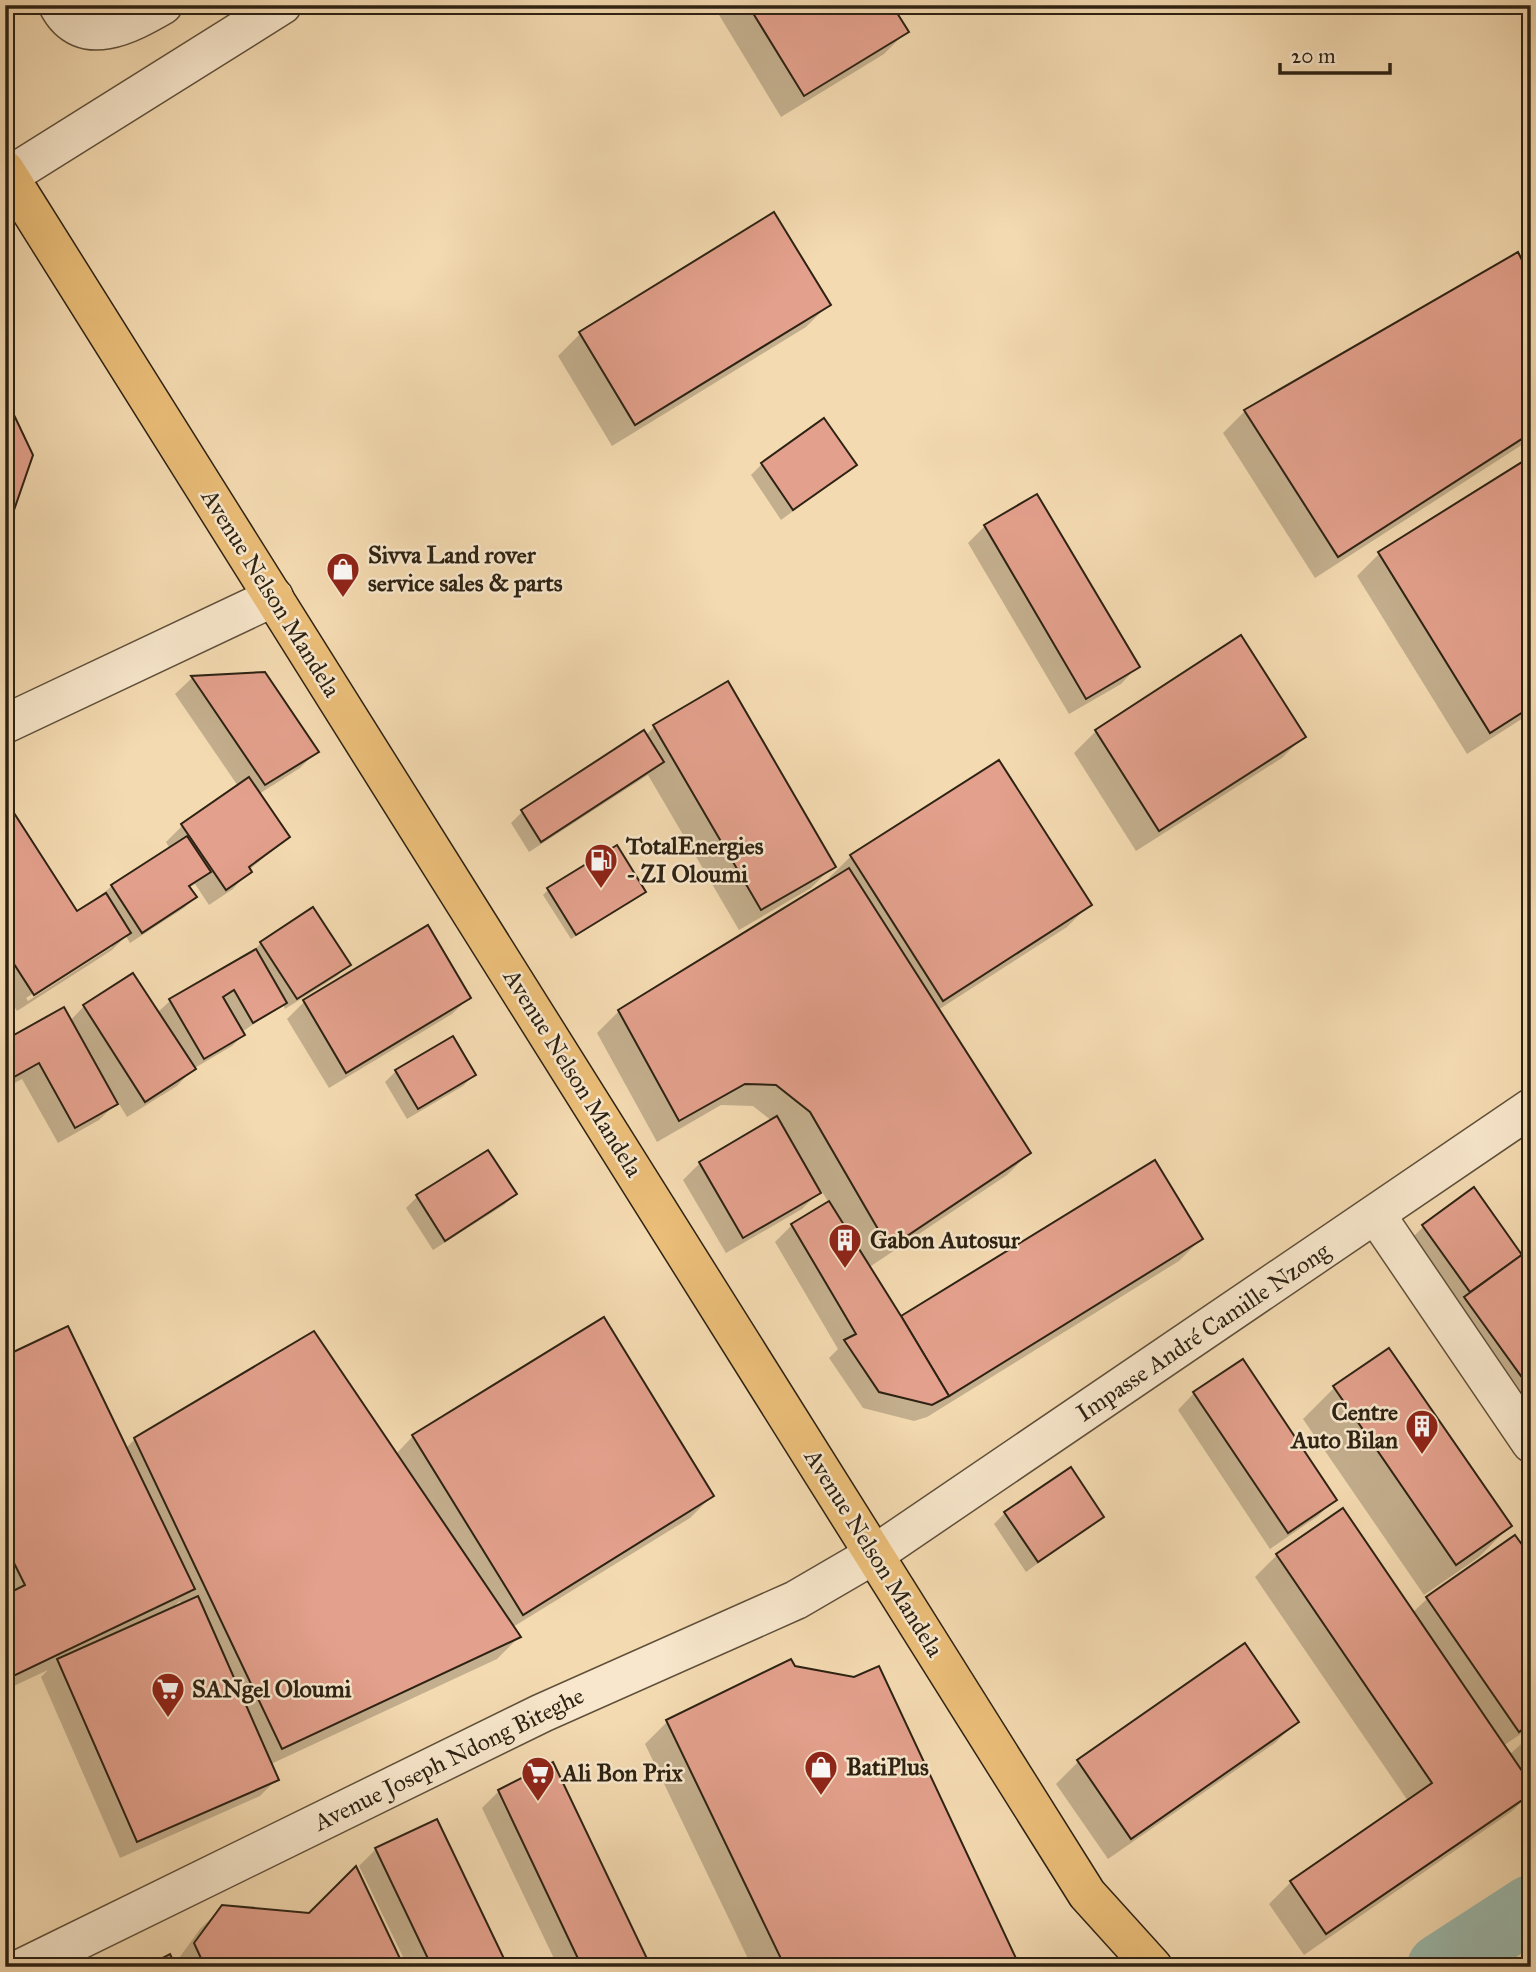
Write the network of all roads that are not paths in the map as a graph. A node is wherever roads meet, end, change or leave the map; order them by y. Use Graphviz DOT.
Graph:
graph roads {
  1 [pos="58,5"];
  2 [pos="163,5"];
  3 [pos="282,5"];
  4 [pos="7,173"];
  5 [pos="274,597"];
  6 [pos="5,724"];
  7 [pos="1531,1108"];
  8 [pos="1376,1215"];
  9 [pos="1531,1443"];
  10 [pos="875,1554"];
  11 [pos="24,1967"];
  12 [pos="1153,1967"];
  1 -- 2 [label="street"];
  3 -- 4 [label="street"];
  4 -- 5 [label="main road, Avenue Nelson Mandela"];
  5 -- 6 [label="street"];
  5 -- 10 [label="main road, Avenue Nelson Mandela"];
  7 -- 8 [label="street, Impasse André Camille Nzong"];
  8 -- 9 [label="street"];
  8 -- 10 [label="street, Impasse André Camille Nzong"];
  10 -- 11 [label="street, Avenue Joseph Ndong Biteghe"];
  10 -- 12 [label="main road, Avenue Nelson Mandela"];
}
